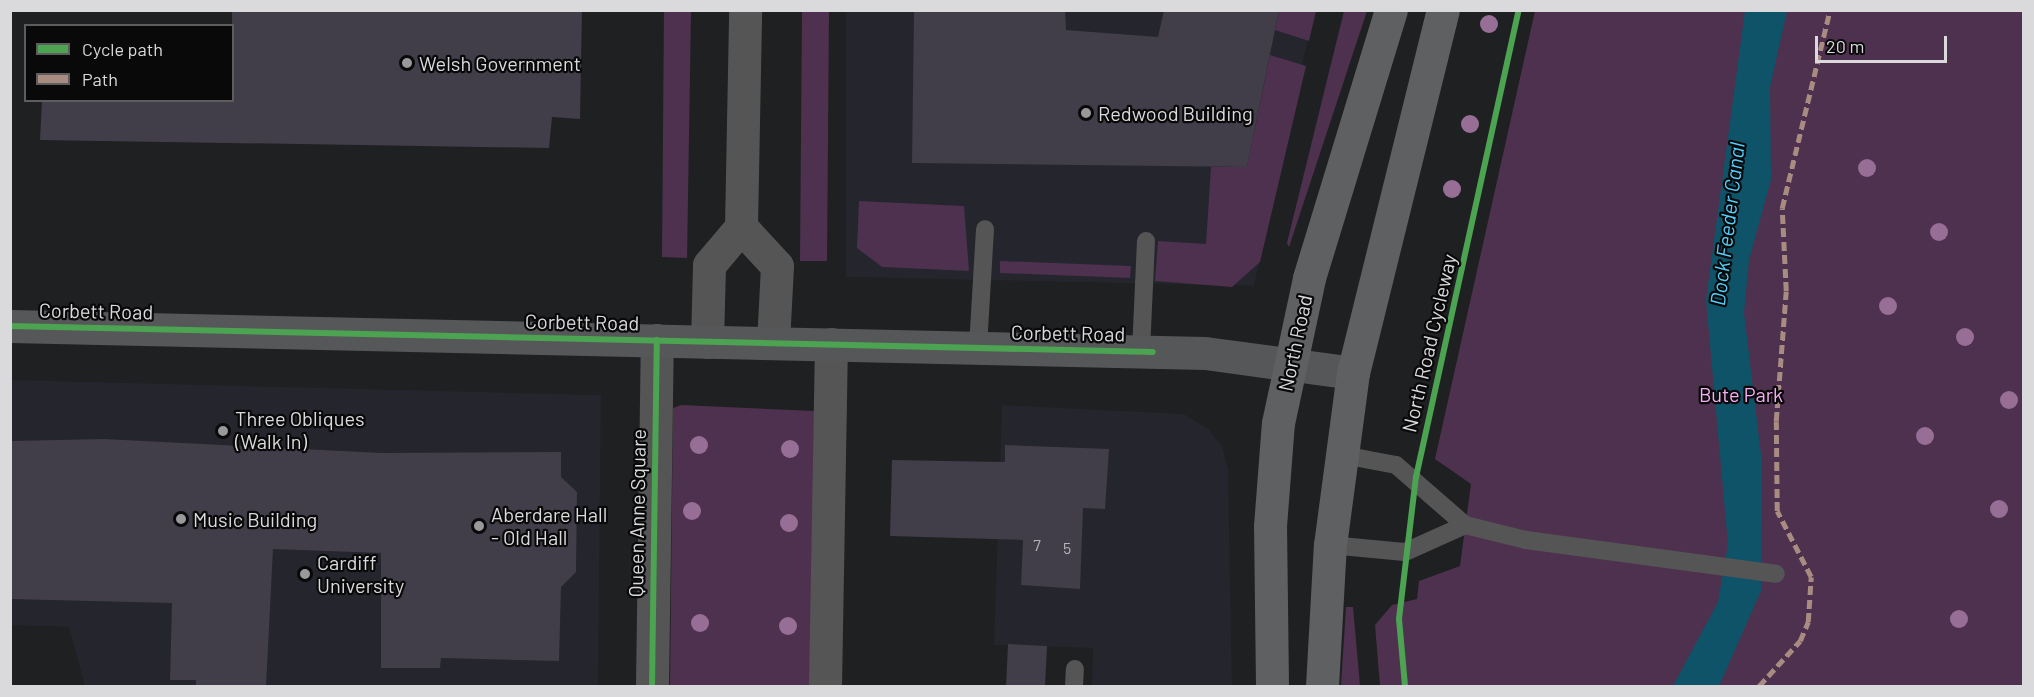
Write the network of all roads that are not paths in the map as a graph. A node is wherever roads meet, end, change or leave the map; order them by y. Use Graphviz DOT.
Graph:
graph roads {
  1 [pos="745,10"];
  2 [pos="1391,10"];
  3 [pos="1443,10"];
  4 [pos="741,227"];
  5 [pos="985,229"];
  6 [pos="1146,241"];
  7 [pos="10,326"];
  8 [pos="657,340"];
  9 [pos="707,342"];
  10 [pos="773,343"];
  11 [pos="831,344"];
  12 [pos="978,348"];
  13 [pos="1141,351"];
  14 [pos="1292,362"];
  15 [pos="1353,373"];
  16 [pos="1343,455"];
  17 [pos="1465,525"];
  18 [pos="1330,545"];
  19 [pos="1776,574"];
  20 [pos="652,687"];
  21 [pos="825,687"];
  22 [pos="1272,687"];
  23 [pos="1322,687"];
  1 -- 4 [label="street"];
  2 -- 14 [label="main road, North Road"];
  3 -- 15 [label="main road"];
  4 -- 9 [label="street"];
  4 -- 10 [label="street"];
  5 -- 12 [label="lane"];
  6 -- 13 [label="lane"];
  7 -- 8 [label="street, Corbett Road"];
  8 -- 9 [label="street, Corbett Road"];
  8 -- 20 [label="street, Queen Anne Square"];
  9 -- 10 [label="street, Corbett Road"];
  10 -- 11 [label="street, Corbett Road"];
  11 -- 12 [label="street, Corbett Road"];
  11 -- 21 [label="street"];
  12 -- 13 [label="street, Corbett Road"];
  13 -- 14 [label="street, Corbett Road"];
  14 -- 15 [label="street, Corbett Road"];
  14 -- 22 [label="main road, North Road"];
  15 -- 16 [label="main road"];
  16 -- 17 [label="lane"];
  16 -- 18 [label="main road"];
  17 -- 18 [label="lane"];
  17 -- 19 [label="lane"];
  18 -- 23 [label="main road"];
}
